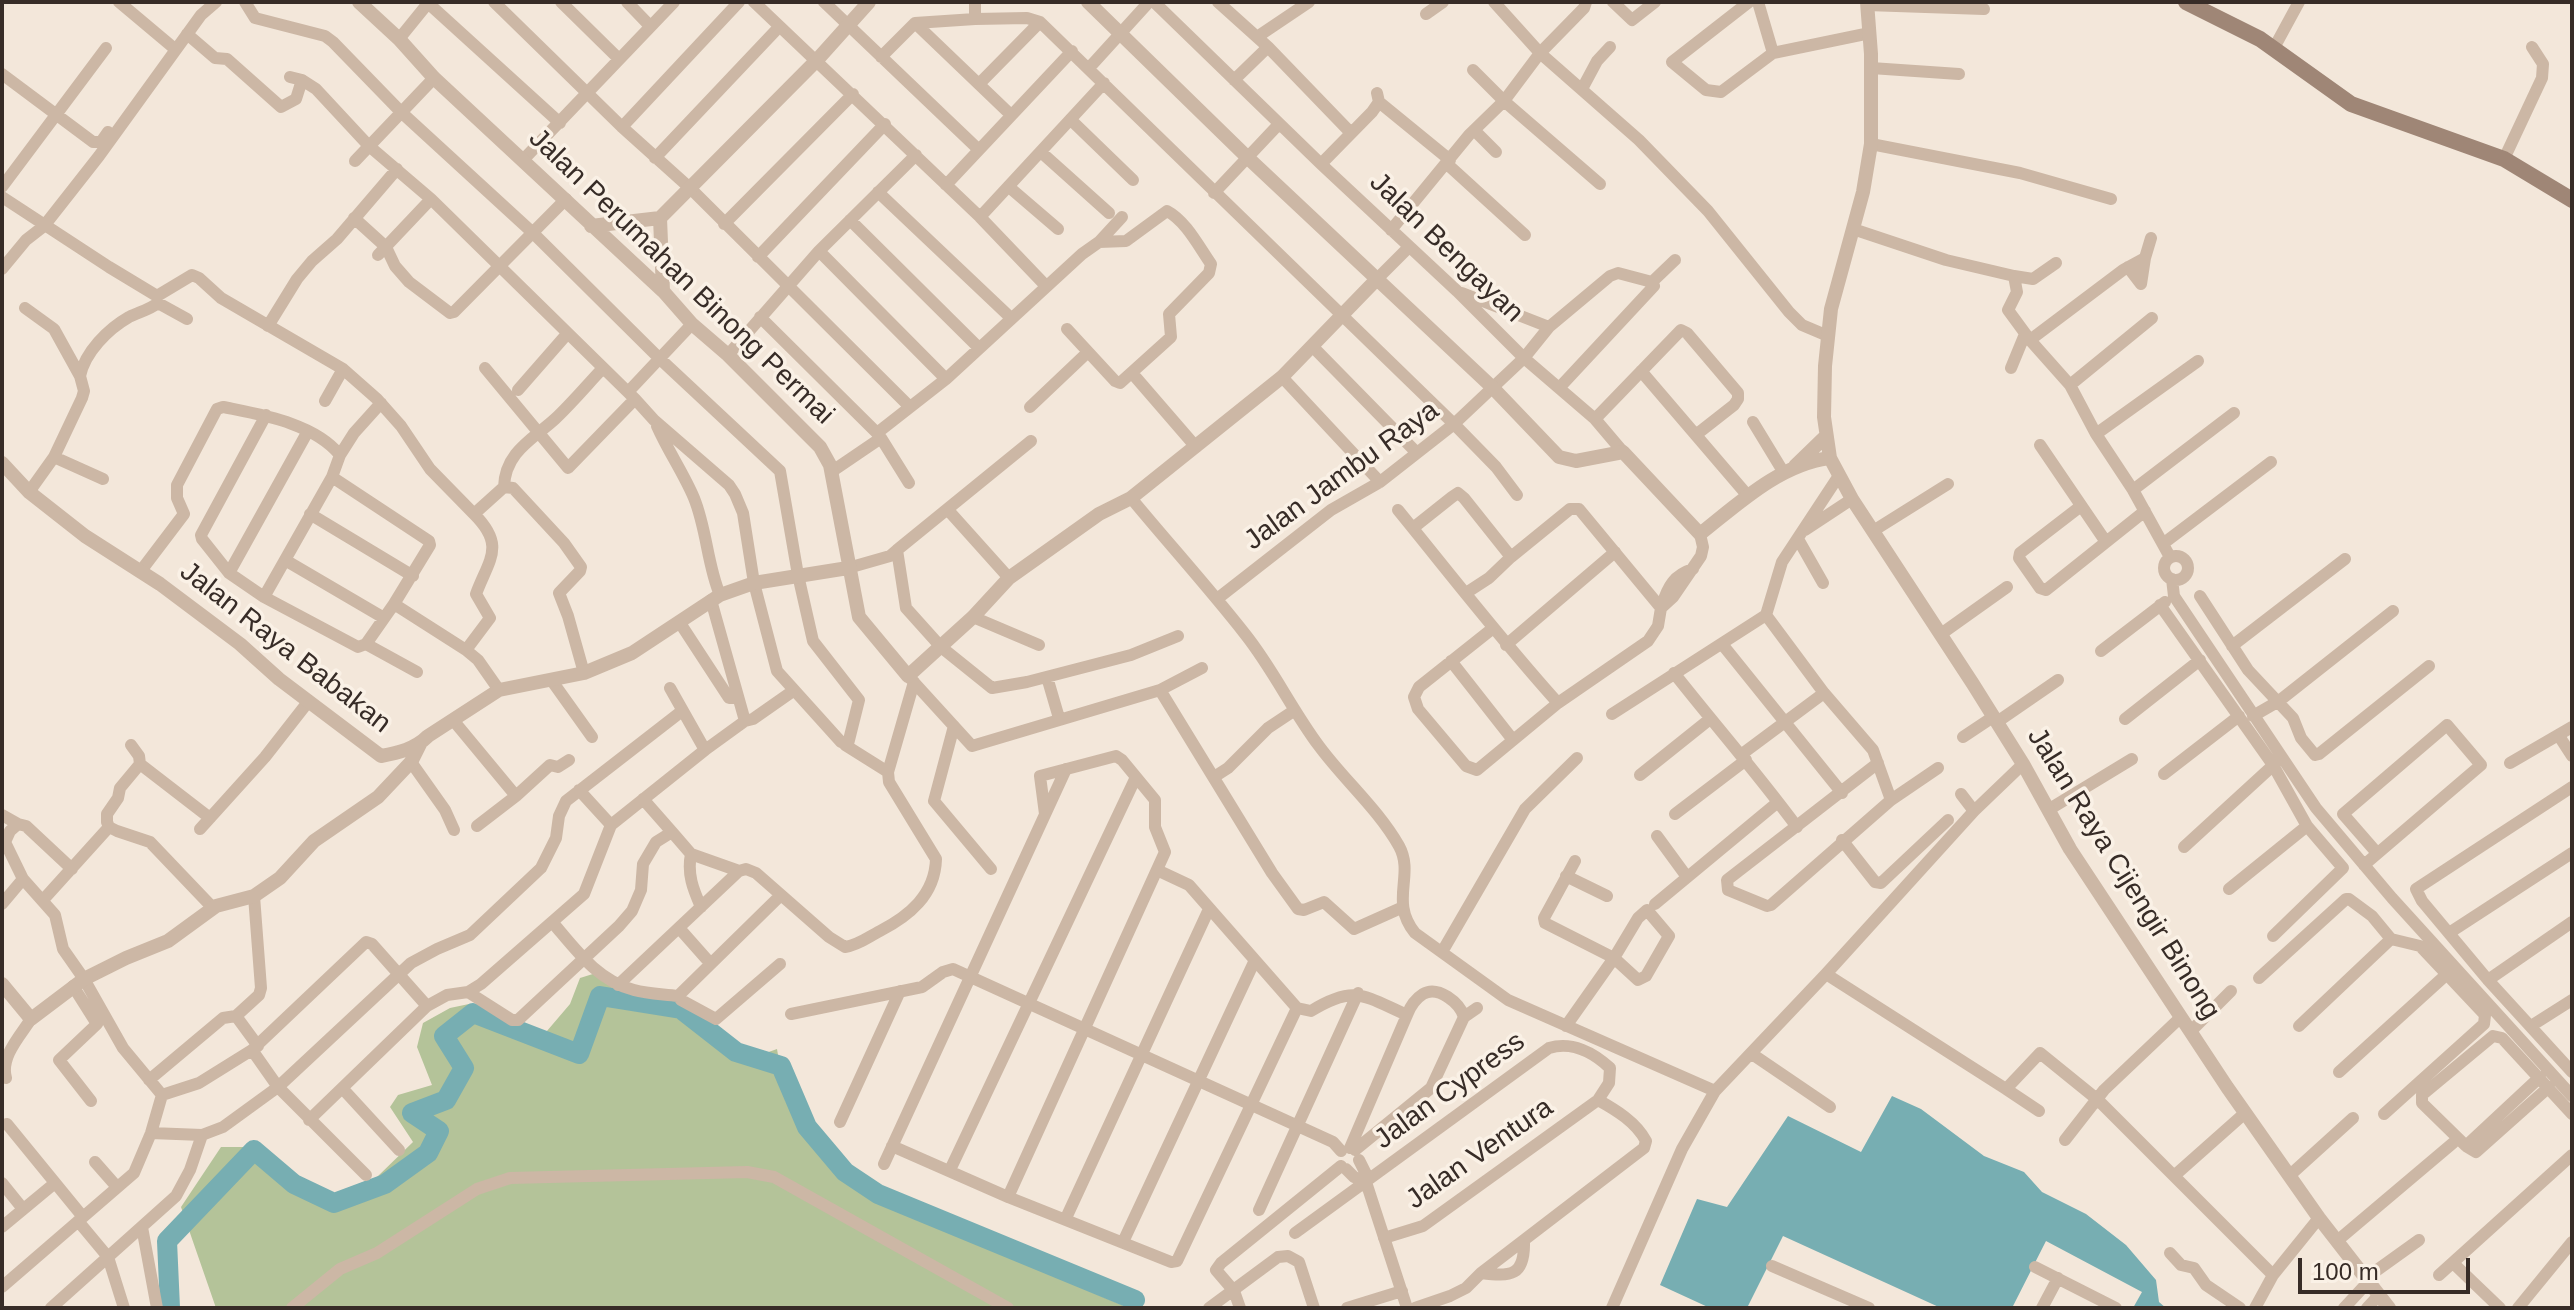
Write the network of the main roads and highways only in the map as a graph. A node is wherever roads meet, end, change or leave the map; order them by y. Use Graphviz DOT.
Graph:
graph roads {
  1 [pos="2186,2"];
  2 [pos="2572,200"];
  1 -- 2 [label="main road"];
}
